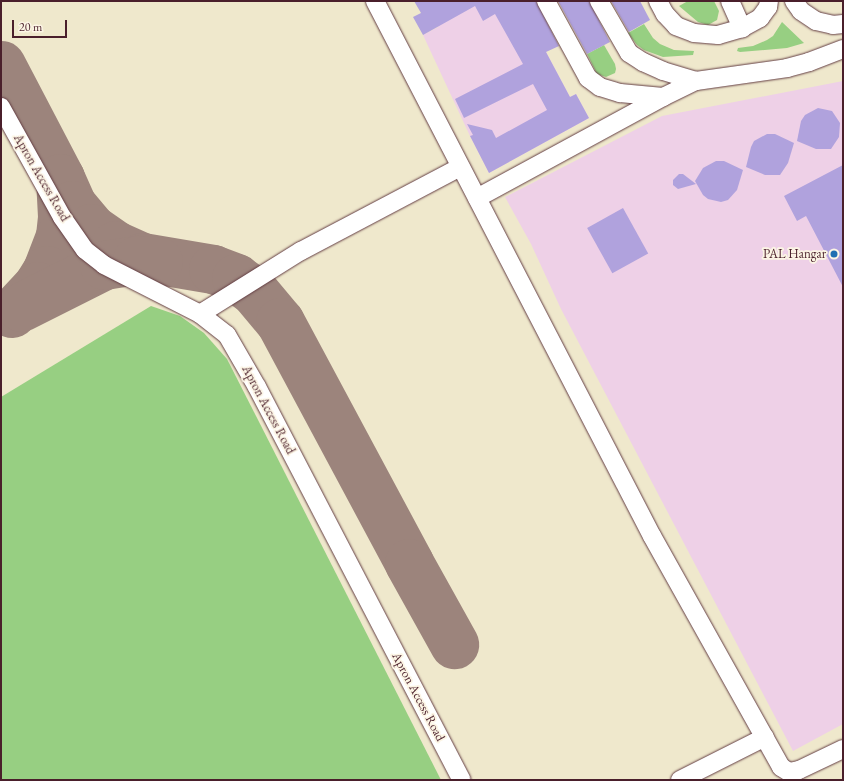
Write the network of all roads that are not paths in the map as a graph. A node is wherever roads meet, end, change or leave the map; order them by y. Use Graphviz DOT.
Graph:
graph roads {
  1 [pos="374,1"];
  2 [pos="546,1"];
  3 [pos="599,1"];
  4 [pos="658,1"];
  5 [pos="730,1"];
  6 [pos="769,1"];
  7 [pos="794,1"];
  8 [pos="843,24"];
  9 [pos="742,28"];
  10 [pos="843,49"];
  11 [pos="696,81"];
  12 [pos="663,97"];
  13 [pos="1,107"];
  14 [pos="460,167"];
  15 [pos="477,198"];
  16 [pos="200,314"];
  17 [pos="764,737"];
  18 [pos="842,752"];
  19 [pos="462,780"];
  20 [pos="680,780"];
  1 -- 14 [label="street"];
  2 -- 12 [label="street"];
  3 -- 11 [label="street"];
  4 -- 9 [label="street"];
  5 -- 9 [label="street"];
  6 -- 9 [label="street"];
  7 -- 8 [label="street"];
  10 -- 11 [label="street"];
  11 -- 12 [label="street"];
  12 -- 15 [label="street"];
  13 -- 16 [label="street, Apron Access Road"];
  14 -- 15 [label="street"];
  14 -- 16 [label="street"];
  15 -- 17 [label="street"];
  16 -- 19 [label="street, Apron Access Road"];
  17 -- 18 [label="street"];
  17 -- 20 [label="street"];
}
